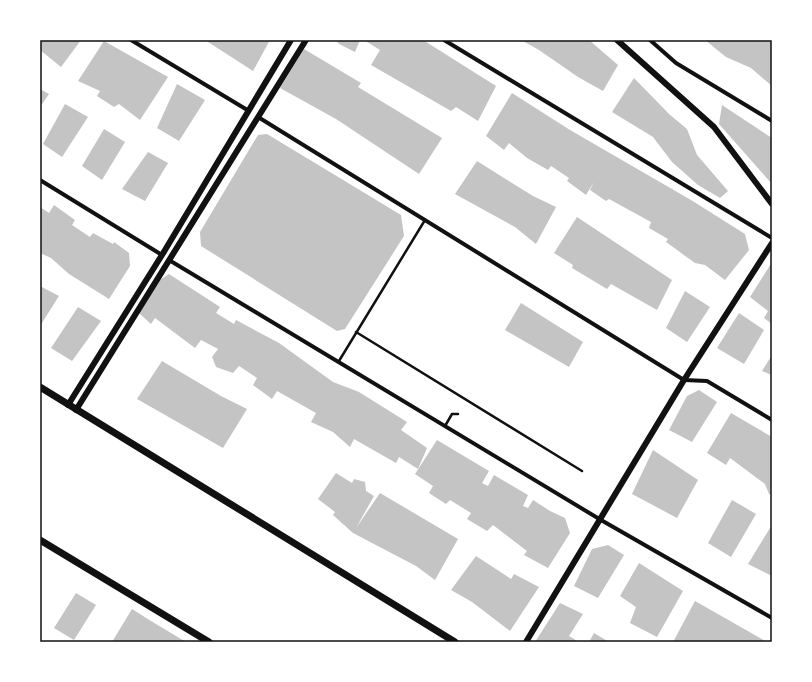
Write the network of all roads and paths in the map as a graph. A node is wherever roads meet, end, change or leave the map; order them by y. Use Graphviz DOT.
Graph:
graph roads {
  1 [pos="131,40"];
  2 [pos="291,40"];
  3 [pos="306,40"];
  4 [pos="444,40"];
  5 [pos="617,40"];
  6 [pos="650,40"];
  7 [pos="249,111"];
  8 [pos="258,117"];
  9 [pos="772,121"];
  10 [pos="40,180"];
  11 [pos="772,204"];
  12 [pos="425,220"];
  13 [pos="772,238"];
  14 [pos="772,243"];
  15 [pos="162,255"];
  16 [pos="169,260"];
  17 [pos="356,332"];
  18 [pos="339,361"];
  19 [pos="684,380"];
  20 [pos="40,387"];
  21 [pos="68,405"];
  22 [pos="76,410"];
  23 [pos="458,414"];
  24 [pos="772,420"];
  25 [pos="444,426"];
  26 [pos="582,471"];
  27 [pos="601,520"];
  28 [pos="40,540"];
  29 [pos="401,609"];
  30 [pos="772,618"];
  31 [pos="209,642"];
  32 [pos="448,642"];
  33 [pos="455,642"];
  34 [pos="526,642"];
  1 -- 7 [label="street"];
  2 -- 7 [label="street"];
  3 -- 8 [label="street"];
  4 -- 13 [label="street"];
  5 -- 11 [label="street"];
  6 -- 9 [label="street"];
  7 -- 8 [label="street"];
  7 -- 15 [label="street"];
  8 -- 12 [label="street"];
  8 -- 16 [label="street"];
  10 -- 15 [label="street"];
  12 -- 17 [label="lane"];
  12 -- 19 [label="street"];
  14 -- 19 [label="street"];
  15 -- 16 [label="street"];
  15 -- 21 [label="street"];
  16 -- 18 [label="street"];
  16 -- 22 [label="street"];
  17 -- 18 [label="lane"];
  17 -- 26 [label="lane"];
  18 -- 25 [label="street"];
  19 -- 24 [label="street"];
  19 -- 27 [label="street"];
  20 -- 21 [label="main road"];
  21 -- 22 [label="main road"];
  22 -- 29 [label="main road"];
  23 -- 25 [label="lane"];
  25 -- 27 [label="street"];
  27 -- 30 [label="street"];
  27 -- 34 [label="street"];
  28 -- 31 [label="main road"];
  29 -- 32 [label="main road"];
  29 -- 33 [label="main road"];
}
